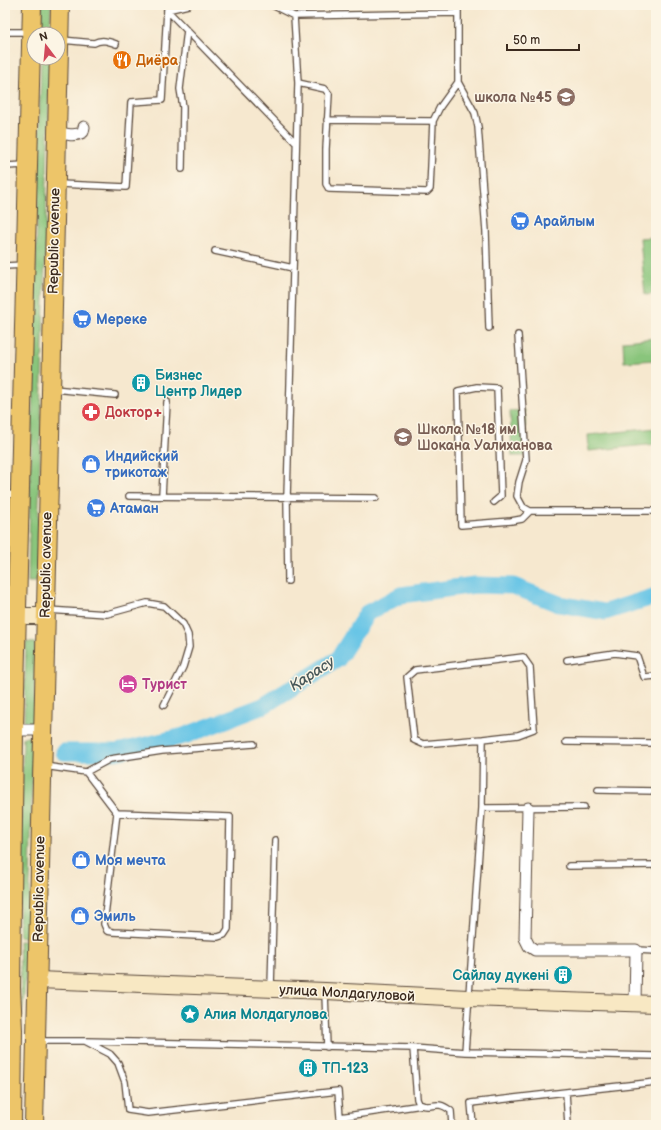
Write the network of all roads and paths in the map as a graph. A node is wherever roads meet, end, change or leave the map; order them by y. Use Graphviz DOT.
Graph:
graph roads {
  1 [pos="32,5"];
  2 [pos="60,5"];
  3 [pos="188,5"];
  4 [pos="272,5"];
  5 [pos="458,5"];
  6 [pos="166,10"];
  7 [pos="458,13"];
  8 [pos="294,16"];
  9 [pos="31,26"];
  10 [pos="60,26"];
  11 [pos="187,30"];
  12 [pos="5,32"];
  13 [pos="26,32"];
  14 [pos="66,41"];
  15 [pos="116,44"];
  16 [pos="30,66"];
  17 [pos="59,66"];
  18 [pos="458,82"];
  19 [pos="298,83"];
  20 [pos="328,120"];
  21 [pos="433,121"];
  22 [pos="84,128"];
  23 [pos="57,132"];
  24 [pos="296,142"];
  25 [pos="29,165"];
  26 [pos="5,166"];
  27 [pos="182,169"];
  28 [pos="56,184"];
  29 [pos="215,251"];
  30 [pos="26,265"];
  31 [pos="5,266"];
  32 [pos="293,268"];
  33 [pos="489,328"];
  34 [pos="518,335"];
  35 [pos="51,389"];
  36 [pos="115,394"];
  37 [pos="167,402"];
  38 [pos="13,495"];
  39 [pos="129,496"];
  40 [pos="162,496"];
  41 [pos="287,498"];
  42 [pos="376,498"];
  43 [pos="494,502"];
  44 [pos="530,511"];
  45 [pos="656,511"];
  46 [pos="288,581"];
  47 [pos="46,613"];
  48 [pos="11,616"];
  49 [pos="567,660"];
  50 [pos="656,676"];
  51 [pos="164,705"];
  52 [pos="10,730"];
  53 [pos="43,730"];
  54 [pos="483,739"];
  55 [pos="566,742"];
  56 [pos="656,743"];
  57 [pos="254,744"];
  58 [pos="42,765"];
  59 [pos="86,772"];
  60 [pos="598,790"];
  61 [pos="656,791"];
  62 [pos="584,807"];
  63 [pos="482,808"];
  64 [pos="528,808"];
  65 [pos="117,813"];
  66 [pos="275,840"];
  67 [pos="656,865"];
  68 [pos="569,866"];
  69 [pos="636,950"];
  70 [pos="656,951"];
  71 [pos="37,987"];
  72 [pos="8,988"];
  73 [pos="271,989"];
  74 [pos="325,991"];
  75 [pos="468,998"];
  76 [pos="635,1003"];
  77 [pos="656,1004"];
  78 [pos="5,1011"];
  79 [pos="42,1041"];
  80 [pos="84,1041"];
  81 [pos="327,1047"];
  82 [pos="413,1048"];
  83 [pos="465,1052"];
  84 [pos="656,1056"];
  85 [pos="656,1082"];
  86 [pos="566,1092"];
  87 [pos="422,1105"];
  88 [pos="12,1125"];
  89 [pos="34,1125"];
  90 [pos="40,1125"];
  91 [pos="452,1125"];
  92 [pos="473,1125"];
  93 [pos="568,1125"];
  1 -- 9 [label="main road, Republic avenue"];
  2 -- 10 [label="main road, Republic avenue"];
  3 -- 6 [label="lane"];
  4 -- 8 [label="lane"];
  5 -- 7 [label="lane"];
  6 -- 11 [label="lane"];
  6 -- 28 [label="lane"];
  7 -- 8 [label="lane"];
  7 -- 18 [label="lane"];
  8 -- 19 [label="lane"];
  11 -- 24 [label="lane"];
  11 -- 27 [label="lane"];
  12 -- 13 [label="lane"];
  14 -- 15 [label="lane"];
  16 -- 25 [label="main road, Republic avenue"];
  17 -- 23 [label="main road, Republic avenue"];
  18 -- 21 [label="lane"];
  18 -- 33 [label="lane"];
  19 -- 20 [label="lane"];
  19 -- 24 [label="lane"];
  20 -- 21 [label="lane"];
  20 -- 21 [label="lane"];
  22 -- 23 [label="street"];
  23 -- 28 [label="main road, Republic avenue"];
  24 -- 32 [label="lane"];
  25 -- 26 [label="lane"];
  25 -- 30 [label="main road, Republic avenue"];
  28 -- 35 [label="main road, Republic avenue"];
  29 -- 32 [label="lane"];
  30 -- 31 [label="lane"];
  30 -- 38 [label="main road, Republic avenue"];
  32 -- 41 [label="lane"];
  34 -- 44 [label="lane"];
  35 -- 36 [label="lane"];
  35 -- 47 [label="main road, Republic avenue"];
  37 -- 40 [label="lane"];
  38 -- 48 [label="main road, Republic avenue"];
  39 -- 40 [label="lane"];
  40 -- 41 [label="lane"];
  41 -- 42 [label="lane"];
  41 -- 46 [label="lane"];
  43 -- 44 [label="lane"];
  44 -- 45 [label="lane"];
  47 -- 48 [label="street"];
  47 -- 51 [label="lane"];
  47 -- 53 [label="main road, Republic avenue"];
  48 -- 52 [label="main road, Republic avenue"];
  49 -- 50 [label="lane"];
  52 -- 53 [label="street"];
  52 -- 72 [label="main road, Republic avenue"];
  53 -- 58 [label="main road, Republic avenue"];
  54 -- 54 [label="lane"];
  54 -- 63 [label="lane"];
  55 -- 56 [label="lane"];
  57 -- 59 [label="lane"];
  58 -- 59 [label="lane"];
  58 -- 71 [label="main road, Republic avenue"];
  59 -- 65 [label="lane"];
  60 -- 61 [label="lane"];
  62 -- 64 [label="lane"];
  63 -- 64 [label="lane"];
  63 -- 75 [label="lane"];
  64 -- 69 [label="street"];
  65 -- 65 [label="lane"];
  66 -- 73 [label="lane"];
  67 -- 68 [label="lane"];
  69 -- 70 [label="lane"];
  69 -- 76 [label="street"];
  71 -- 73 [label="street, улица Молдагуловой"];
  71 -- 79 [label="street"];
  71 -- 89 [label="main road, Republic avenue"];
  72 -- 78 [label="street"];
  72 -- 88 [label="main road, Republic avenue"];
  73 -- 74 [label="street, улица Молдагуловой"];
  74 -- 75 [label="street, улица Молдагуловой"];
  74 -- 81 [label="lane"];
  75 -- 76 [label="street, улица Молдагуловой"];
  75 -- 83 [label="lane"];
  76 -- 77 [label="street, улица Молдагуловой"];
  79 -- 80 [label="lane"];
  79 -- 90 [label="street"];
  80 -- 81 [label="lane"];
  80 -- 87 [label="lane"];
  81 -- 82 [label="lane"];
  82 -- 83 [label="lane"];
  82 -- 87 [label="lane"];
  83 -- 84 [label="lane"];
  85 -- 86 [label="lane"];
  86 -- 92 [label="lane"];
  86 -- 93 [label="lane"];
  87 -- 91 [label="lane"];
}
